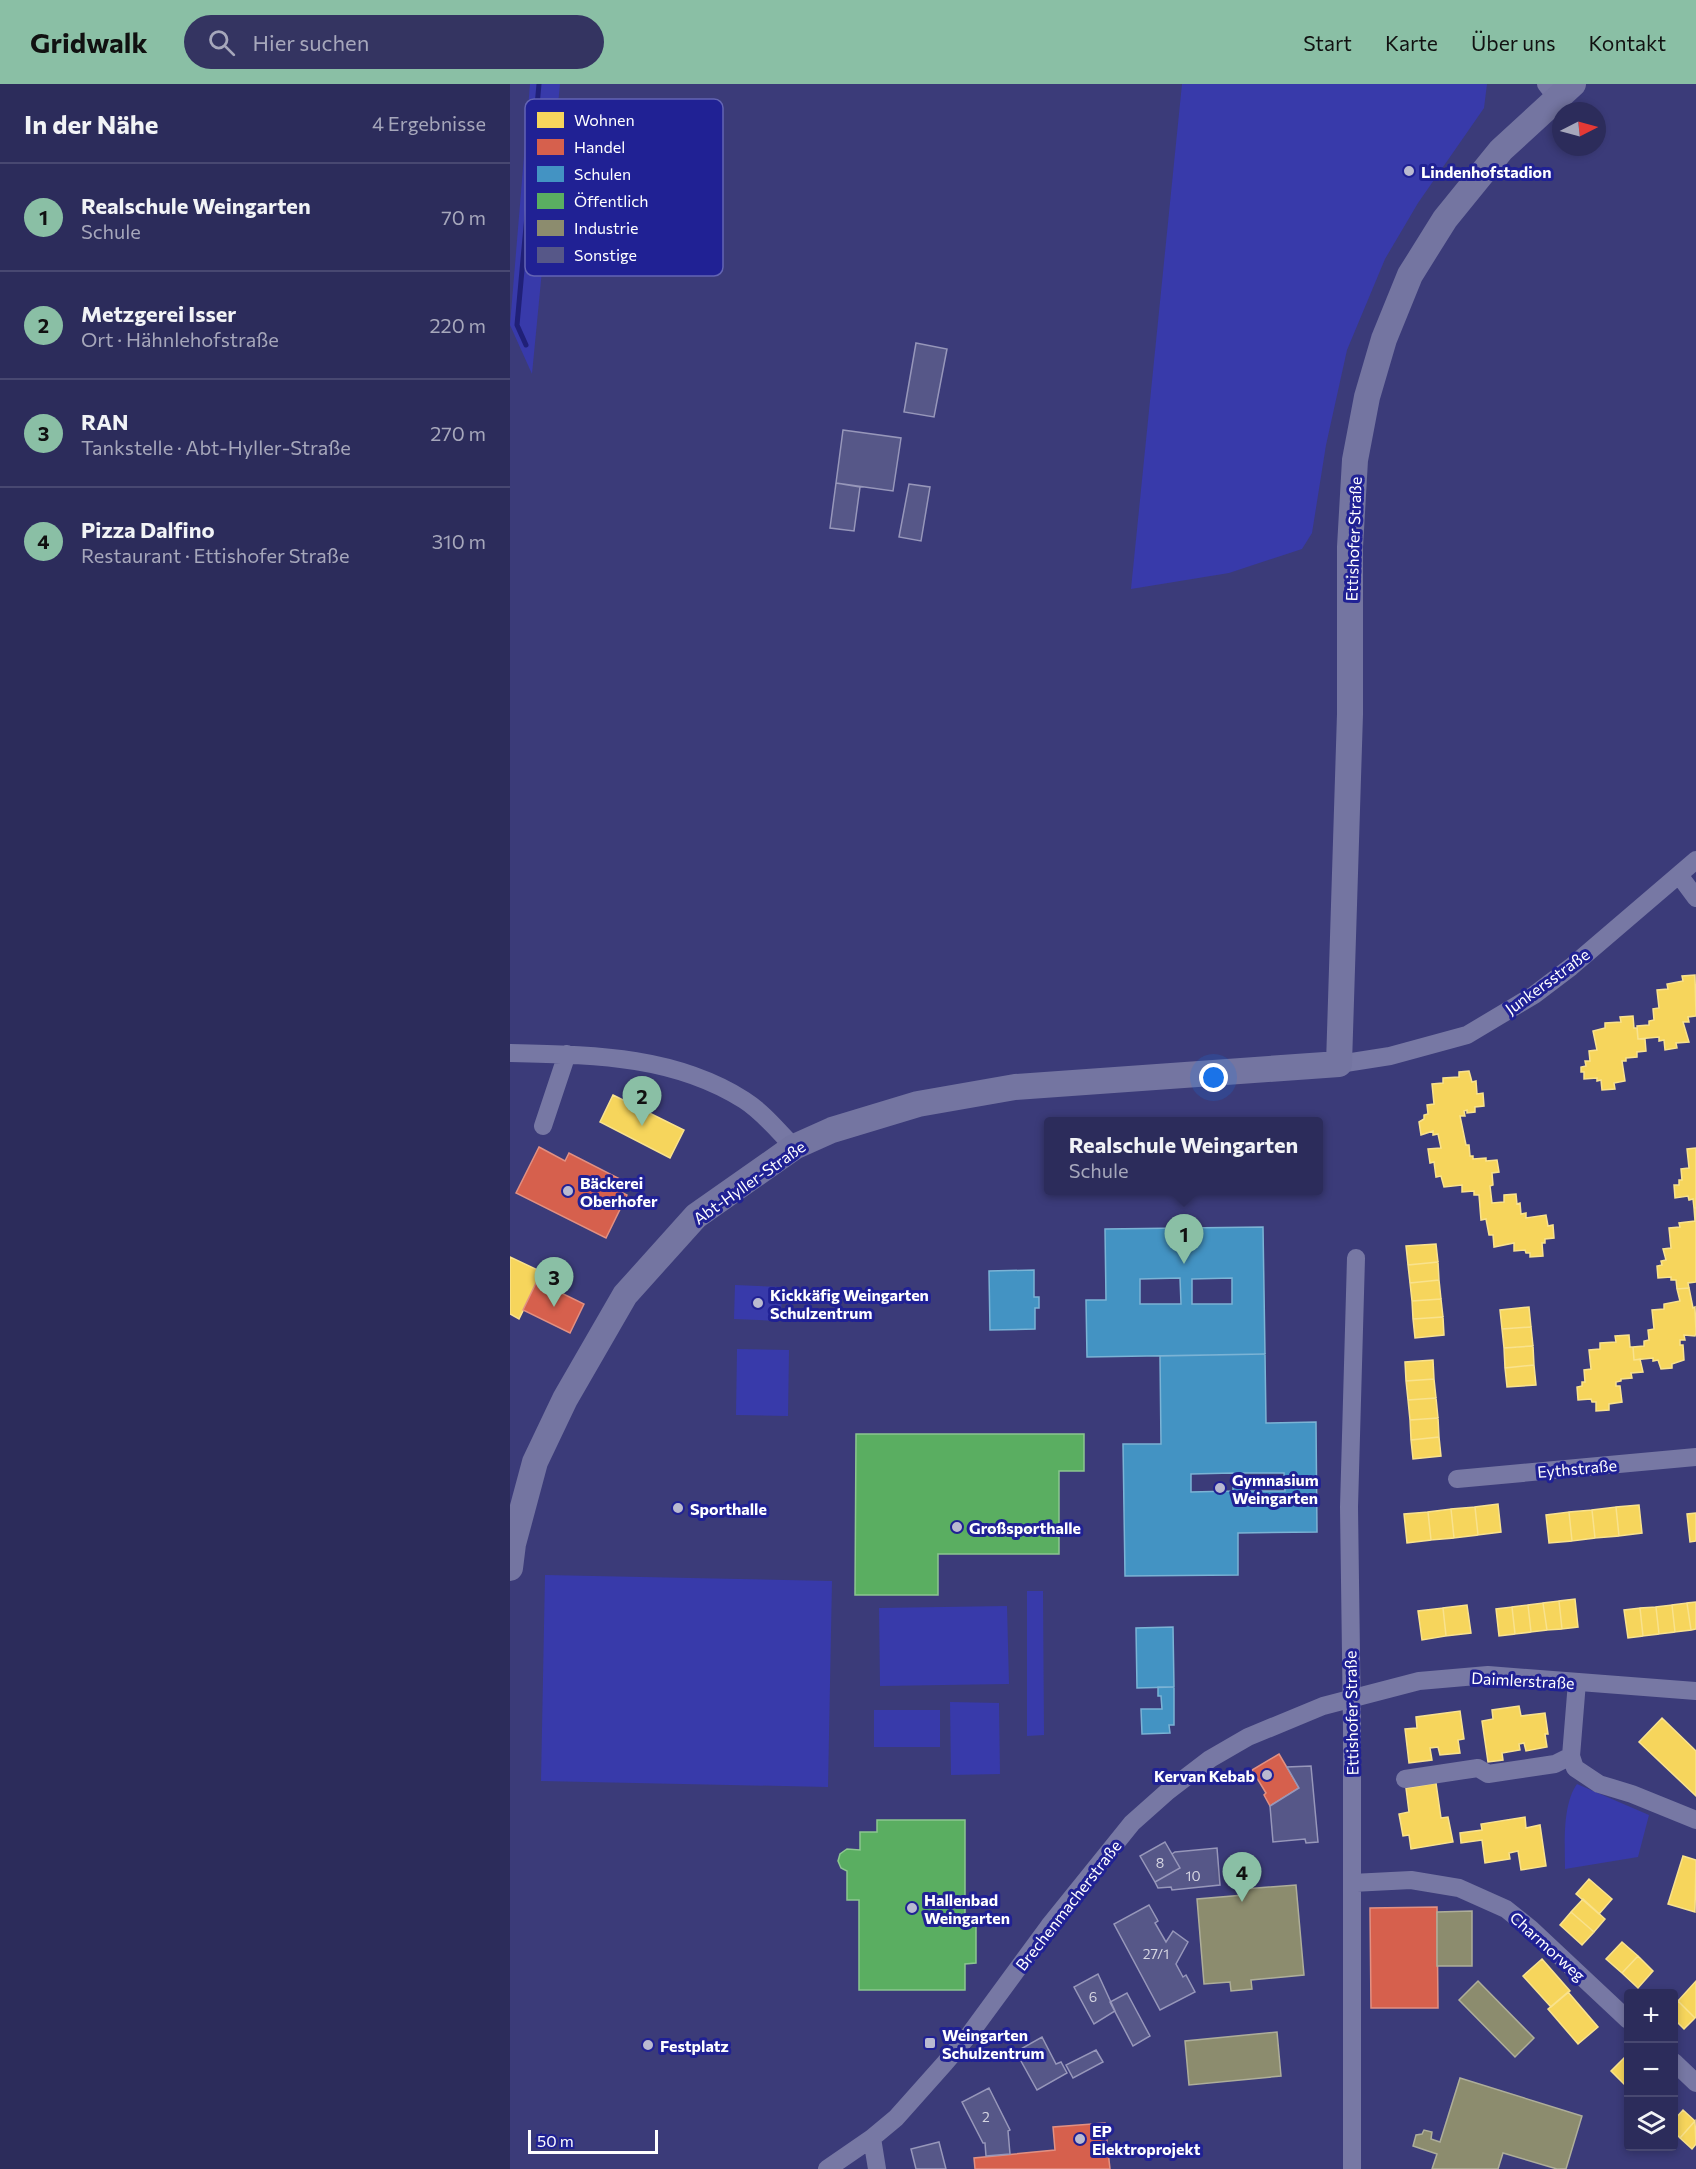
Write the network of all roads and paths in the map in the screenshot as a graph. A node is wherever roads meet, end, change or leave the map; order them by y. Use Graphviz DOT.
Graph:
graph roads {
  1 [pos="1559,89"];
  2 [pos="1696,860"];
  3 [pos="1679,875"];
  4 [pos="1696,898"];
  5 [pos="510,1053"];
  6 [pos="567,1054"];
  7 [pos="1339,1064"];
  8 [pos="543,1126"];
  9 [pos="794,1147"];
  10 [pos="1356,1258"];
  11 [pos="1696,1457"];
  12 [pos="1457,1479"];
  13 [pos="510,1568"];
  14 [pos="1577,1682"];
  15 [pos="1696,1691"];
  16 [pos="1352,1699"];
  17 [pos="1571,1756"];
  18 [pos="1405,1779"];
  19 [pos="1696,1820"];
  20 [pos="1352,1883"];
  21 [pos="1624,2015"];
  22 [pos="1678,2066"];
  23 [pos="1696,2083"];
  24 [pos="872,2138"];
  25 [pos="827,2169"];
  26 [pos="877,2169"];
  27 [pos="1352,2169"];
  1 -- 7 [label="street, Ettishofer Straße"];
  2 -- 3 [label="street, Junkersstraße"];
  3 -- 4 [label="street"];
  3 -- 7 [label="street, Junkersstraße"];
  5 -- 6 [label="street"];
  6 -- 8 [label="street"];
  6 -- 9 [label="street"];
  7 -- 9 [label="street, Abt-Hyller-Straße"];
  9 -- 13 [label="street, Abt-Hyller-Straße"];
  10 -- 16 [label="street, Ettishofer Straße"];
  11 -- 12 [label="street, Eythstraße"];
  14 -- 15 [label="street, Daimlerstraße"];
  14 -- 16 [label="street, Daimlerstraße"];
  14 -- 17 [label="street"];
  16 -- 20 [label="street, Ettishofer Straße"];
  16 -- 24 [label="street, Brechenmacherstraße"];
  17 -- 18 [label="street"];
  17 -- 19 [label="street"];
  20 -- 21 [label="street, Charmorweg"];
  20 -- 27 [label="street, Ettishofer Straße"];
  22 -- 23 [label="street"];
  24 -- 25 [label="street, Brechenmacherstraße"];
  24 -- 26 [label="street"];
}
